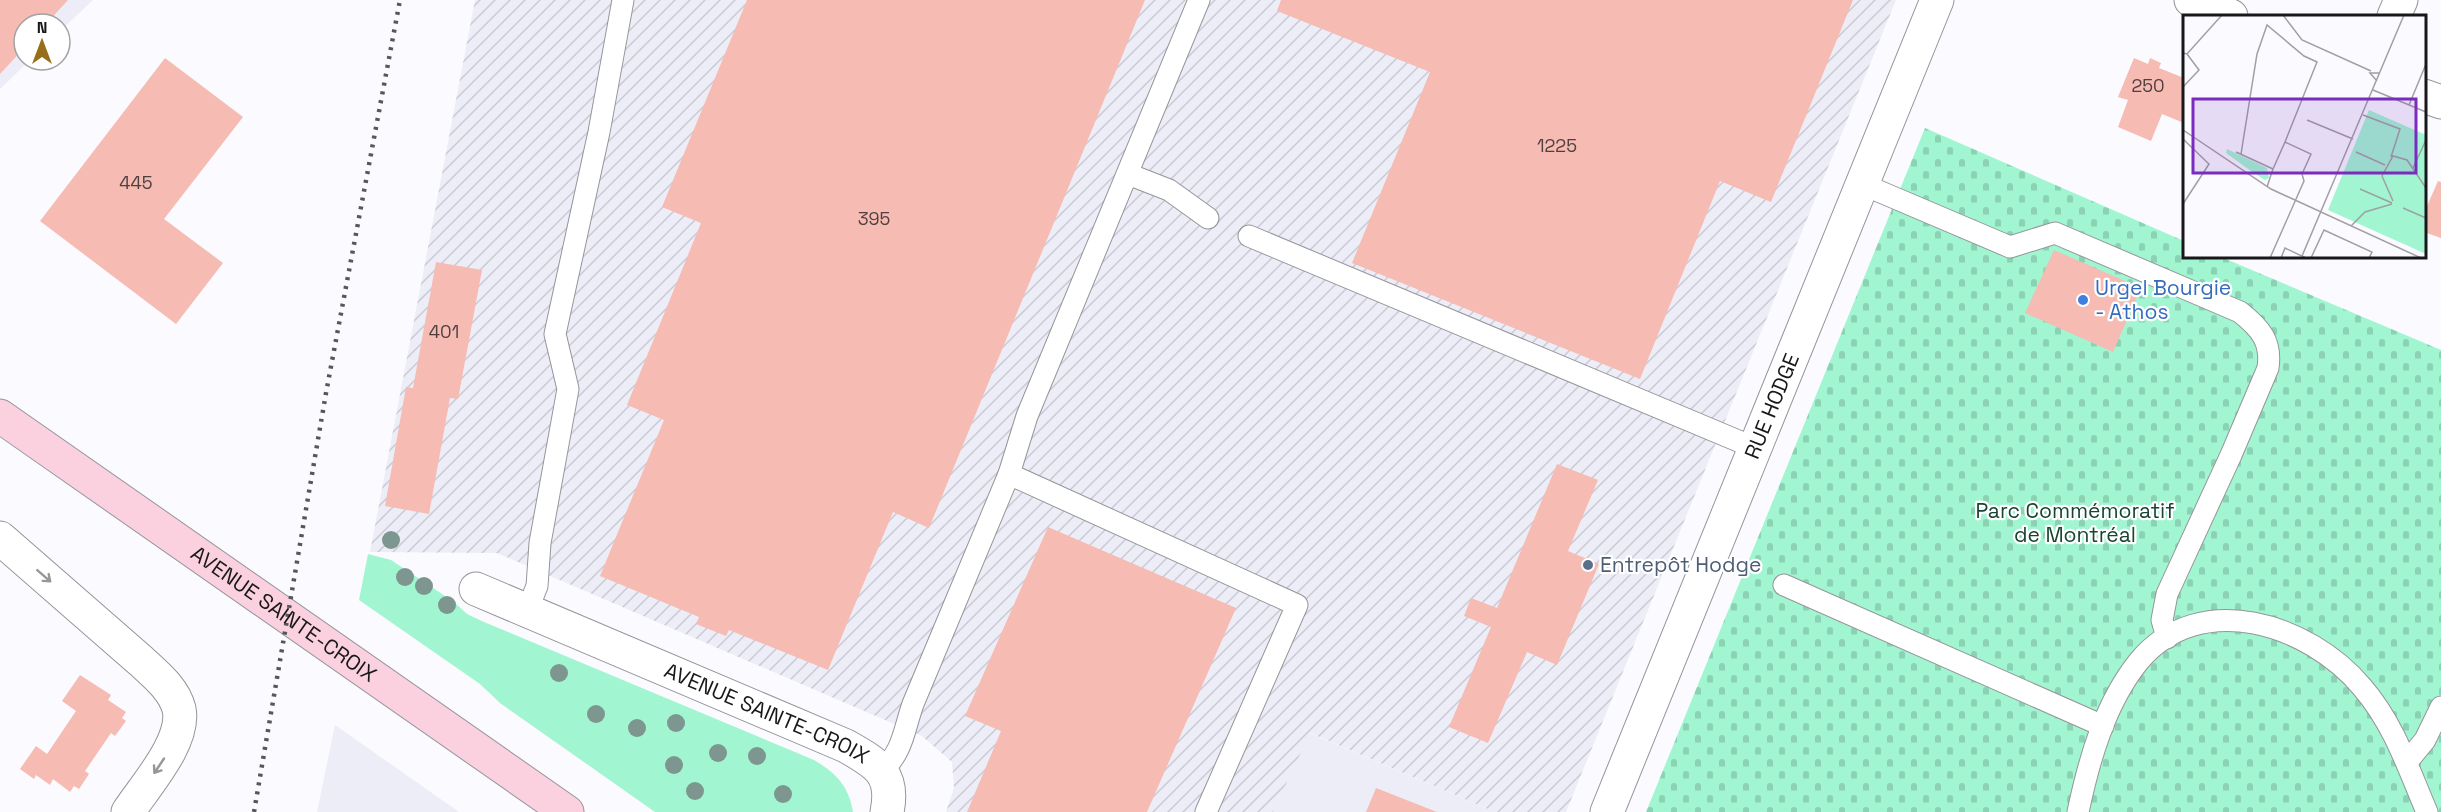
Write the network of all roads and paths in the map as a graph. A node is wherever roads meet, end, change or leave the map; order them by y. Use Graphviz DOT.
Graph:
graph roads {
  1 [pos="623,0"];
  2 [pos="1199,0"];
  3 [pos="1937,0"];
  4 [pos="2192,0"];
  5 [pos="2401,0"];
  6 [pos="2229,15"];
  7 [pos="2394,15"];
  8 [pos="2426,97"];
  9 [pos="2441,102"];
  10 [pos="1128,174"];
  11 [pos="1862,184"];
  12 [pos="1208,218"];
  13 [pos="1249,237"];
  14 [pos="0,416"];
  15 [pos="1755,448"];
  16 [pos="1009,474"];
  17 [pos="0,537"];
  18 [pos="1784,585"];
  19 [pos="476,589"];
  20 [pos="527,611"];
  21 [pos="2167,638"];
  22 [pos="2441,707"];
  23 [pos="2103,726"];
  24 [pos="2407,762"];
  25 [pos="881,771"];
  26 [pos="128,812"];
  27 [pos="567,812"];
  28 [pos="887,812"];
  29 [pos="1206,812"];
  30 [pos="1607,812"];
  31 [pos="2078,812"];
  32 [pos="2427,812"];
  1 -- 20 [label="lane"];
  2 -- 10 [label="lane"];
  3 -- 11 [label="street, RUE HODGE"];
  4 -- 6 [label="street"];
  5 -- 7 [label="street"];
  8 -- 9 [label="street"];
  10 -- 12 [label="lane"];
  10 -- 16 [label="lane"];
  11 -- 15 [label="street, RUE HODGE"];
  11 -- 21 [label="lane"];
  13 -- 15 [label="lane"];
  14 -- 27 [label="main road, AVENUE SAINTE-CROIX"];
  15 -- 30 [label="street, RUE HODGE"];
  16 -- 25 [label="lane"];
  16 -- 29 [label="lane"];
  17 -- 26 [label="street, one-way"];
  18 -- 23 [label="lane"];
  19 -- 20 [label="street, AVENUE SAINTE-CROIX"];
  20 -- 25 [label="street, AVENUE SAINTE-CROIX"];
  21 -- 23 [label="lane"];
  21 -- 24 [label="lane"];
  22 -- 24 [label="lane"];
  23 -- 31 [label="lane"];
  24 -- 32 [label="lane"];
  25 -- 28 [label="street, AVENUE SAINTE-CROIX"];
}
